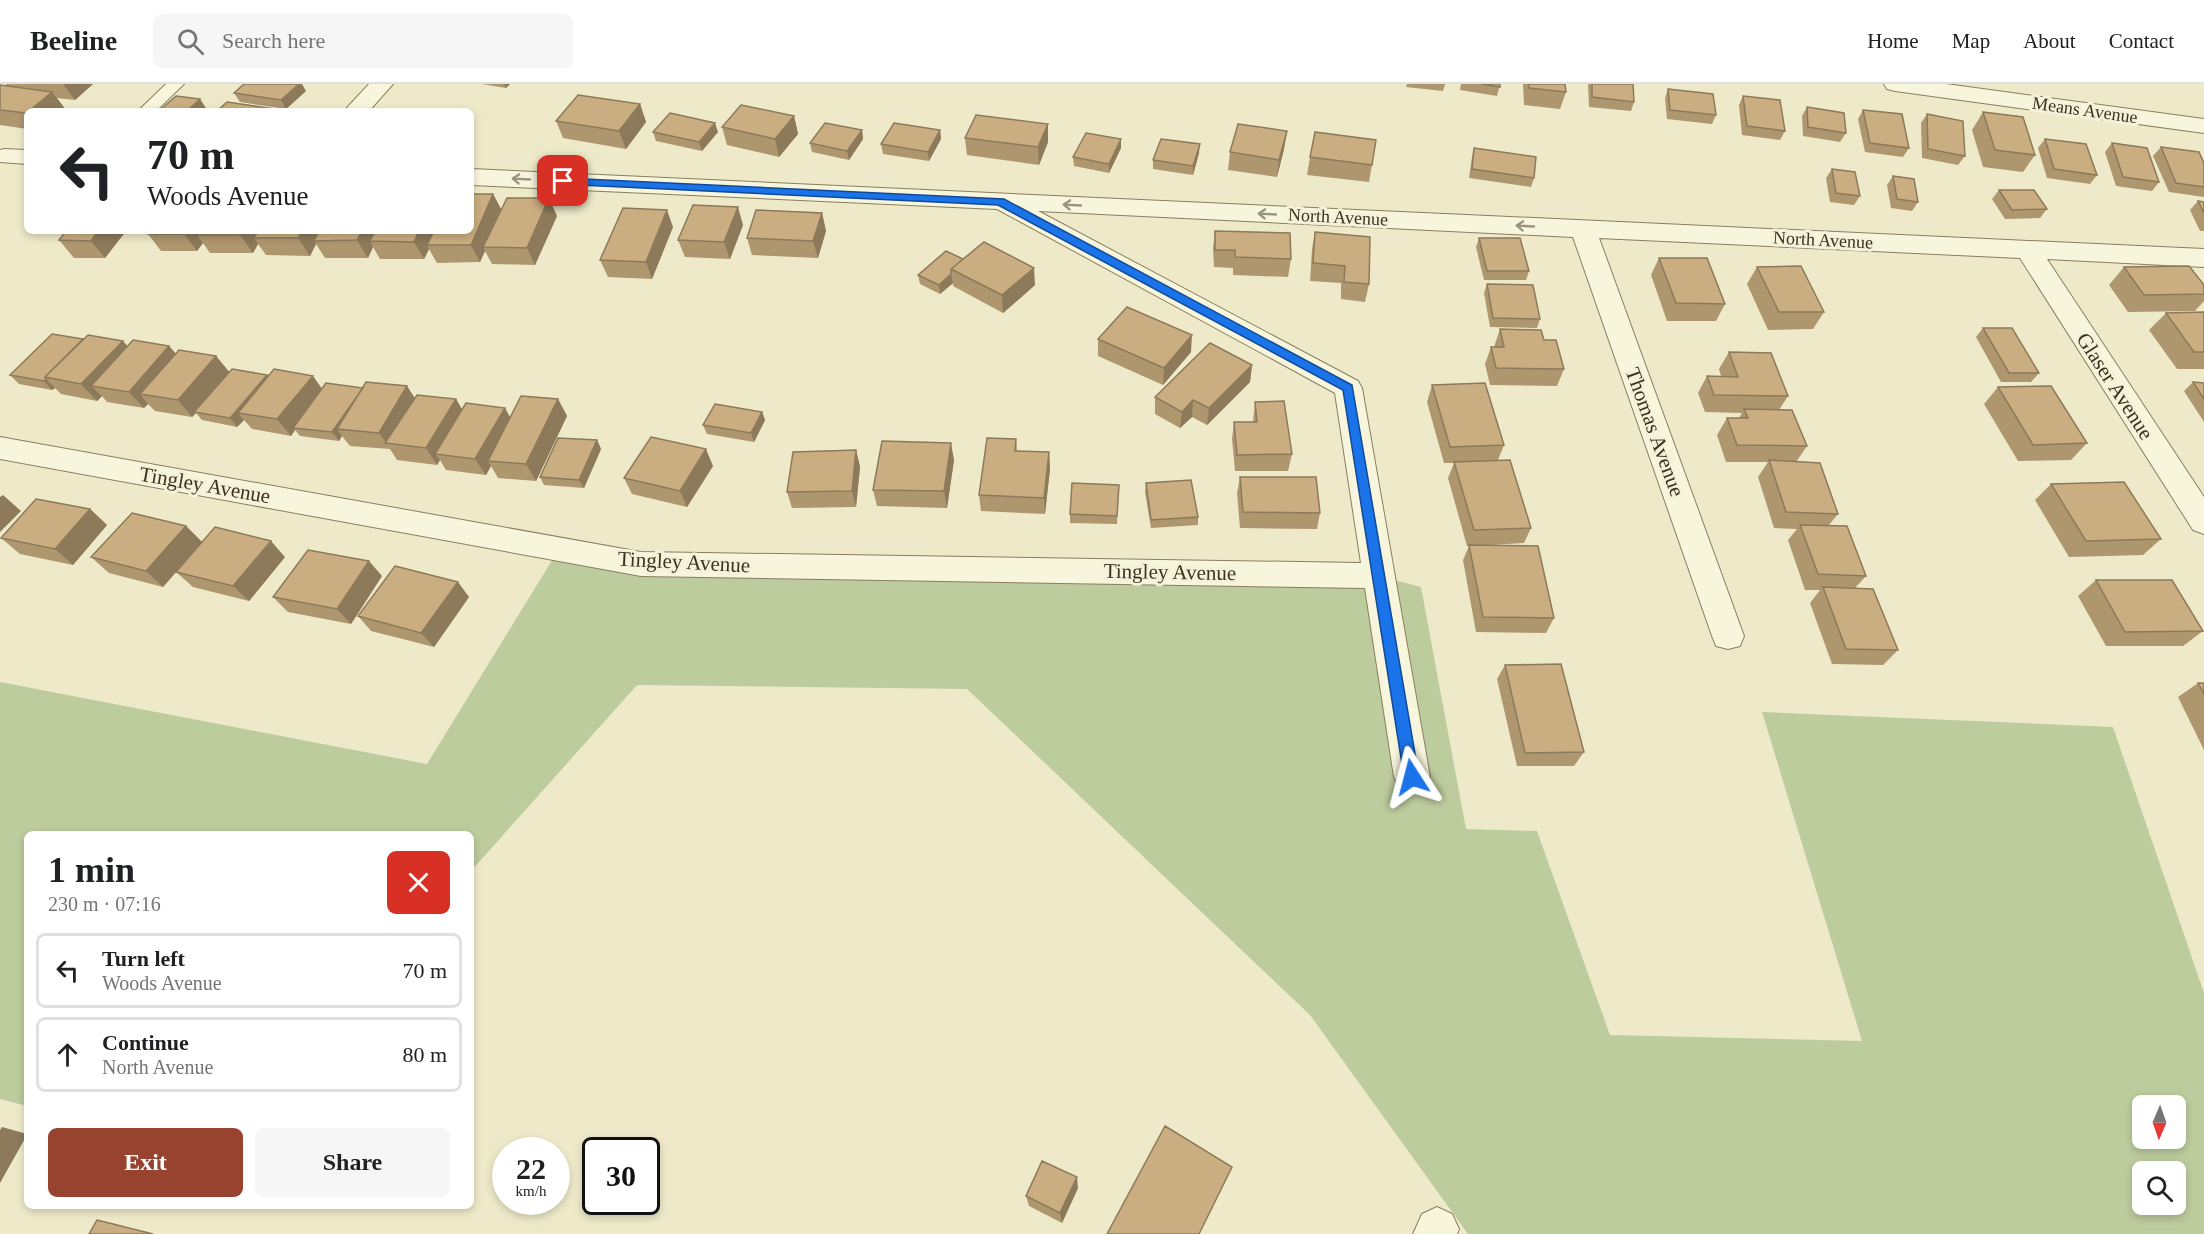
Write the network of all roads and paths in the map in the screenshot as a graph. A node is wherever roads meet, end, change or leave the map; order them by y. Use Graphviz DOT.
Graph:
graph roads {
  1 [pos="176,84"];
  2 [pos="382,84"];
  3 [pos="1895,84"];
  4 [pos="149,108"];
  5 [pos="359,108"];
  6 [pos="2204,126"];
  7 [pos="474,177"];
  8 [pos="1000,202"];
  9 [pos="1583,229"];
  10 [pos="2027,249"];
  11 [pos="2204,258"];
  12 [pos="0,448"];
  13 [pos="2204,522"];
  14 [pos="1379,576"];
  15 [pos="1728,636"];
  16 [pos="1412,777"];
  1 -- 4 [label="lane"];
  2 -- 5 [label="street"];
  3 -- 6 [label="street, Means Avenue"];
  8 -- 7 [label="street, North Avenue, one-way"];
  9 -- 8 [label="street, North Avenue, one-way"];
  8 -- 14 [label="street"];
  9 -- 10 [label="street, North Avenue"];
  9 -- 15 [label="street, Thomas Avenue"];
  10 -- 11 [label="street, North Avenue"];
  10 -- 13 [label="street, Glaser Avenue"];
  12 -- 14 [label="street, Tingley Avenue"];
  14 -- 16 [label="street"];
}
